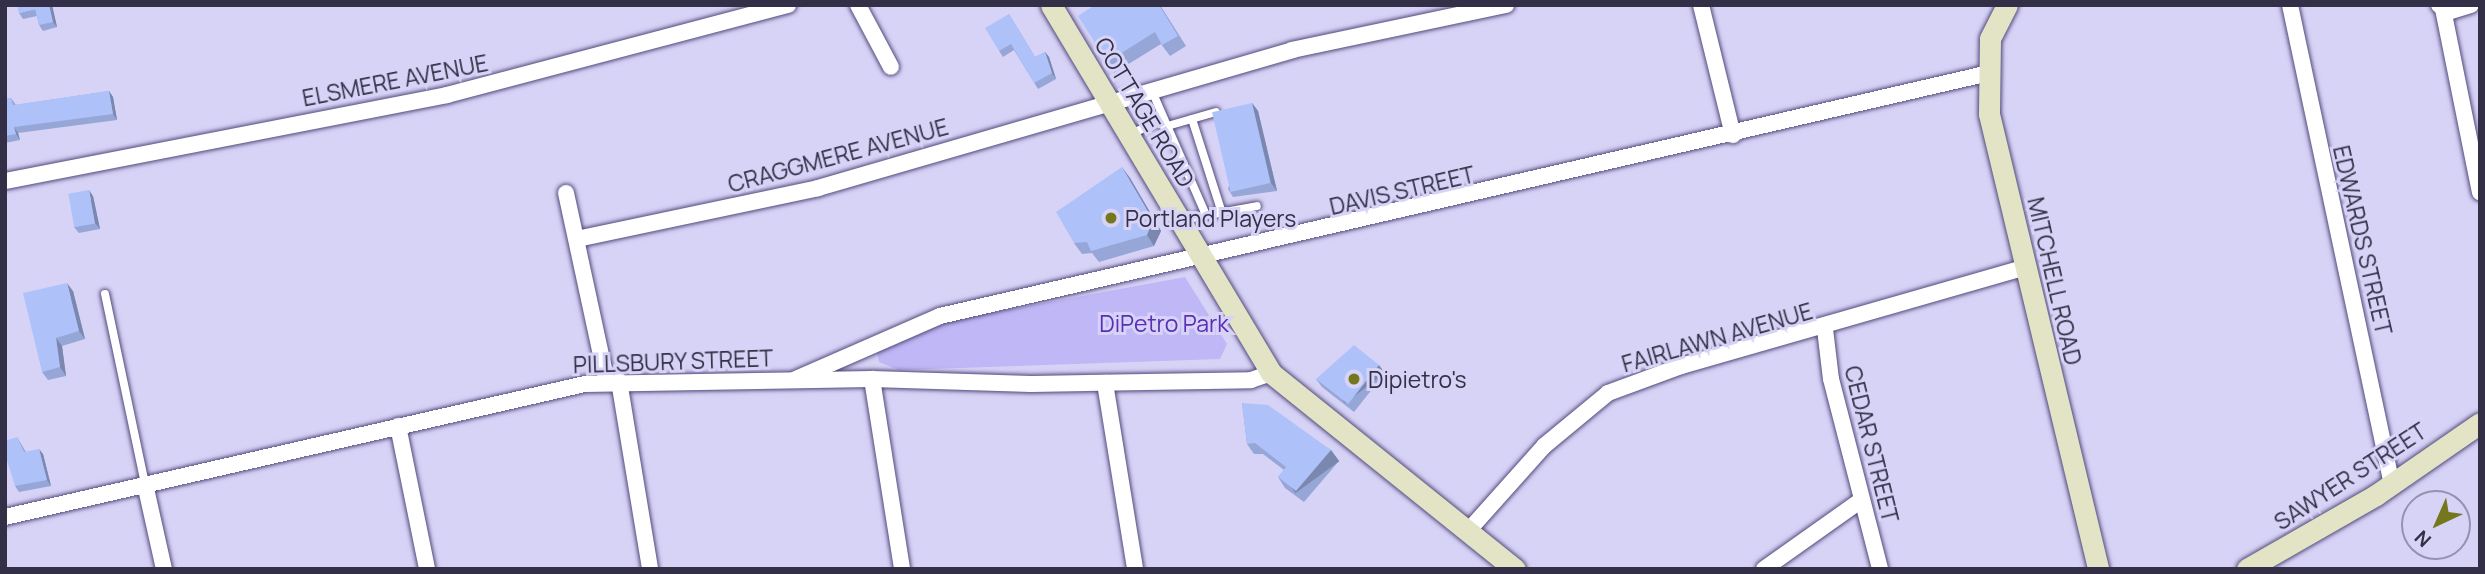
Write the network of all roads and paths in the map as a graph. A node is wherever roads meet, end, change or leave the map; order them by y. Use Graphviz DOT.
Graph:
graph roads {
  1 [pos="788,5"];
  2 [pos="859,5"];
  3 [pos="1051,5"];
  4 [pos="1506,5"];
  5 [pos="1701,5"];
  6 [pos="2007,5"];
  7 [pos="2290,5"];
  8 [pos="2471,5"];
  9 [pos="2441,7"];
  10 [pos="891,67"];
  11 [pos="1985,74"];
  12 [pos="1151,89"];
  13 [pos="1108,102"];
  14 [pos="1216,112"];
  15 [pos="1192,119"];
  16 [pos="1162,124"];
  17 [pos="1128,135"];
  18 [pos="1732,135"];
  19 [pos="5,181"];
  20 [pos="2480,192"];
  21 [pos="566,193"];
  22 [pos="1256,206"];
  23 [pos="1221,210"];
  24 [pos="1205,213"];
  25 [pos="1179,221"];
  26 [pos="577,239"];
  27 [pos="1199,258"];
  28 [pos="2026,267"];
  29 [pos="105,294"];
  30 [pos="1825,329"];
  31 [pos="1271,373"];
  32 [pos="796,379"];
  33 [pos="872,379"];
  34 [pos="613,382"];
  35 [pos="1105,383"];
  36 [pos="2480,423"];
  37 [pos="398,426"];
  38 [pos="145,484"];
  39 [pos="2392,484"];
  40 [pos="1860,501"];
  41 [pos="5,516"];
  42 [pos="1469,530"];
  43 [pos="164,569"];
  44 [pos="427,569"];
  45 [pos="650,569"];
  46 [pos="902,569"];
  47 [pos="1135,569"];
  48 [pos="1515,569"];
  49 [pos="1764,569"];
  50 [pos="1880,569"];
  51 [pos="2098,569"];
  52 [pos="2247,569"];
  1 -- 19 [label="street, ELSMERE AVENUE"];
  2 -- 10 [label="street"];
  3 -- 13 [label="street, COTTAGE ROAD"];
  4 -- 12 [label="street, CRAGGMERE AVENUE"];
  5 -- 18 [label="street"];
  6 -- 11 [label="street, MITCHELL ROAD"];
  7 -- 39 [label="street, EDWARDS STREET"];
  8 -- 9 [label="street"];
  9 -- 20 [label="street"];
  11 -- 18 [label="street, DAVIS STREET"];
  11 -- 28 [label="street, MITCHELL ROAD"];
  12 -- 13 [label="street, CRAGGMERE AVENUE"];
  12 -- 16 [label="lane"];
  13 -- 17 [label="street, COTTAGE ROAD"];
  13 -- 26 [label="street, CRAGGMERE AVENUE"];
  14 -- 15 [label="lane"];
  15 -- 16 [label="lane"];
  15 -- 23 [label="lane"];
  16 -- 17 [label="lane"];
  16 -- 24 [label="lane"];
  17 -- 25 [label="street, COTTAGE ROAD"];
  18 -- 27 [label="street, DAVIS STREET"];
  21 -- 26 [label="street"];
  22 -- 23 [label="lane"];
  23 -- 24 [label="lane"];
  24 -- 25 [label="lane"];
  25 -- 27 [label="street, COTTAGE ROAD"];
  26 -- 34 [label="street"];
  27 -- 31 [label="street, COTTAGE ROAD"];
  27 -- 32 [label="street, DAVIS STREET"];
  28 -- 30 [label="street, FAIRLAWN AVENUE"];
  28 -- 51 [label="street, MITCHELL ROAD"];
  29 -- 38 [label="lane"];
  30 -- 40 [label="street, CEDAR STREET"];
  30 -- 42 [label="street, FAIRLAWN AVENUE"];
  31 -- 35 [label="street, PILLSBURY STREET"];
  31 -- 42 [label="street, COTTAGE ROAD"];
  32 -- 33 [label="street, PILLSBURY STREET"];
  32 -- 34 [label="street, PILLSBURY STREET"];
  33 -- 35 [label="street, PILLSBURY STREET"];
  33 -- 46 [label="street"];
  34 -- 37 [label="street, PILLSBURY STREET"];
  34 -- 45 [label="street"];
  35 -- 47 [label="street"];
  36 -- 39 [label="street, SAWYER STREET"];
  37 -- 38 [label="street, PILLSBURY STREET"];
  37 -- 44 [label="street"];
  38 -- 41 [label="street, PILLSBURY STREET"];
  38 -- 43 [label="street"];
  39 -- 52 [label="street, SAWYER STREET"];
  40 -- 49 [label="street"];
  40 -- 50 [label="street, CEDAR STREET"];
  42 -- 48 [label="street, COTTAGE ROAD"];
}
